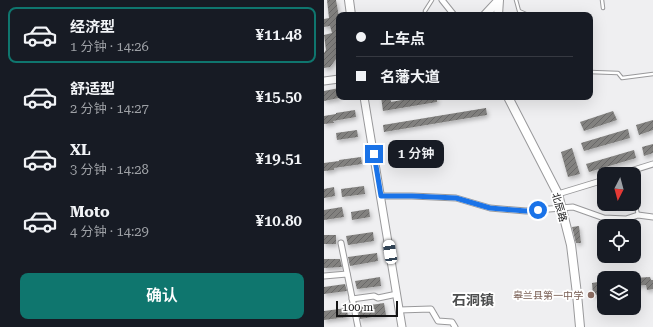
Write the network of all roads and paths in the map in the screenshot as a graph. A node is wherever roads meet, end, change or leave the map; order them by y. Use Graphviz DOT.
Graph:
graph roads {
  1 [pos="349,0"];
  2 [pos="432,0"];
  3 [pos="442,0"];
  4 [pos="516,0"];
  5 [pos="602,0"];
  6 [pos="498,1"];
  7 [pos="603,8"];
  8 [pos="425,11"];
  9 [pos="351,12"];
  10 [pos="452,12"];
  11 [pos="488,12"];
  12 [pos="498,12"];
  13 [pos="521,12"];
  14 [pos="593,72"];
  15 [pos="653,74"];
  16 [pos="336,79"];
  17 [pos="324,81"];
  18 [pos="365,100"];
  19 [pos="510,100"];
  20 [pos="653,164"];
  21 [pos="641,168"];
  22 [pos="597,182"];
  23 [pos="558,194"];
  24 [pos="381,196"];
  25 [pos="561,208"];
  26 [pos="637,211"];
  27 [pos="638,215"];
  28 [pos="653,217"];
  29 [pos="341,243"];
  30 [pos="347,274"];
  31 [pos="324,276"];
  32 [pos="397,294"];
  33 [pos="352,299"];
  34 [pos="399,310"];
  35 [pos="358,327"];
  36 [pos="402,327"];
  37 [pos="455,327"];
  38 [pos="580,327"];
  1 -- 9 [label="main road"];
  2 -- 8 [label="lane"];
  3 -- 10 [label="street"];
  4 -- 13 [label="lane"];
  5 -- 7 [label="lane"];
  6 -- 11 [label="main road"];
  6 -- 12 [label="main road"];
  14 -- 15 [label="lane"];
  16 -- 17 [label="main road"];
  18 -- 24 [label="main road"];
  19 -- 23 [label="main road, 北辰路"];
  20 -- 21 [label="street"];
  22 -- 23 [label="street"];
  23 -- 25 [label="main road, 北辰路"];
  24 -- 25 [label="street"];
  24 -- 32 [label="main road"];
  25 -- 27 [label="street"];
  25 -- 38 [label="main road, 北辰路"];
  26 -- 27 [label="lane"];
  27 -- 28 [label="street"];
  29 -- 30 [label="street"];
  30 -- 31 [label="street"];
  30 -- 33 [label="street"];
  32 -- 33 [label="street"];
  32 -- 34 [label="main road"];
  33 -- 35 [label="street"];
  34 -- 36 [label="main road"];
  34 -- 37 [label="street"];
}
